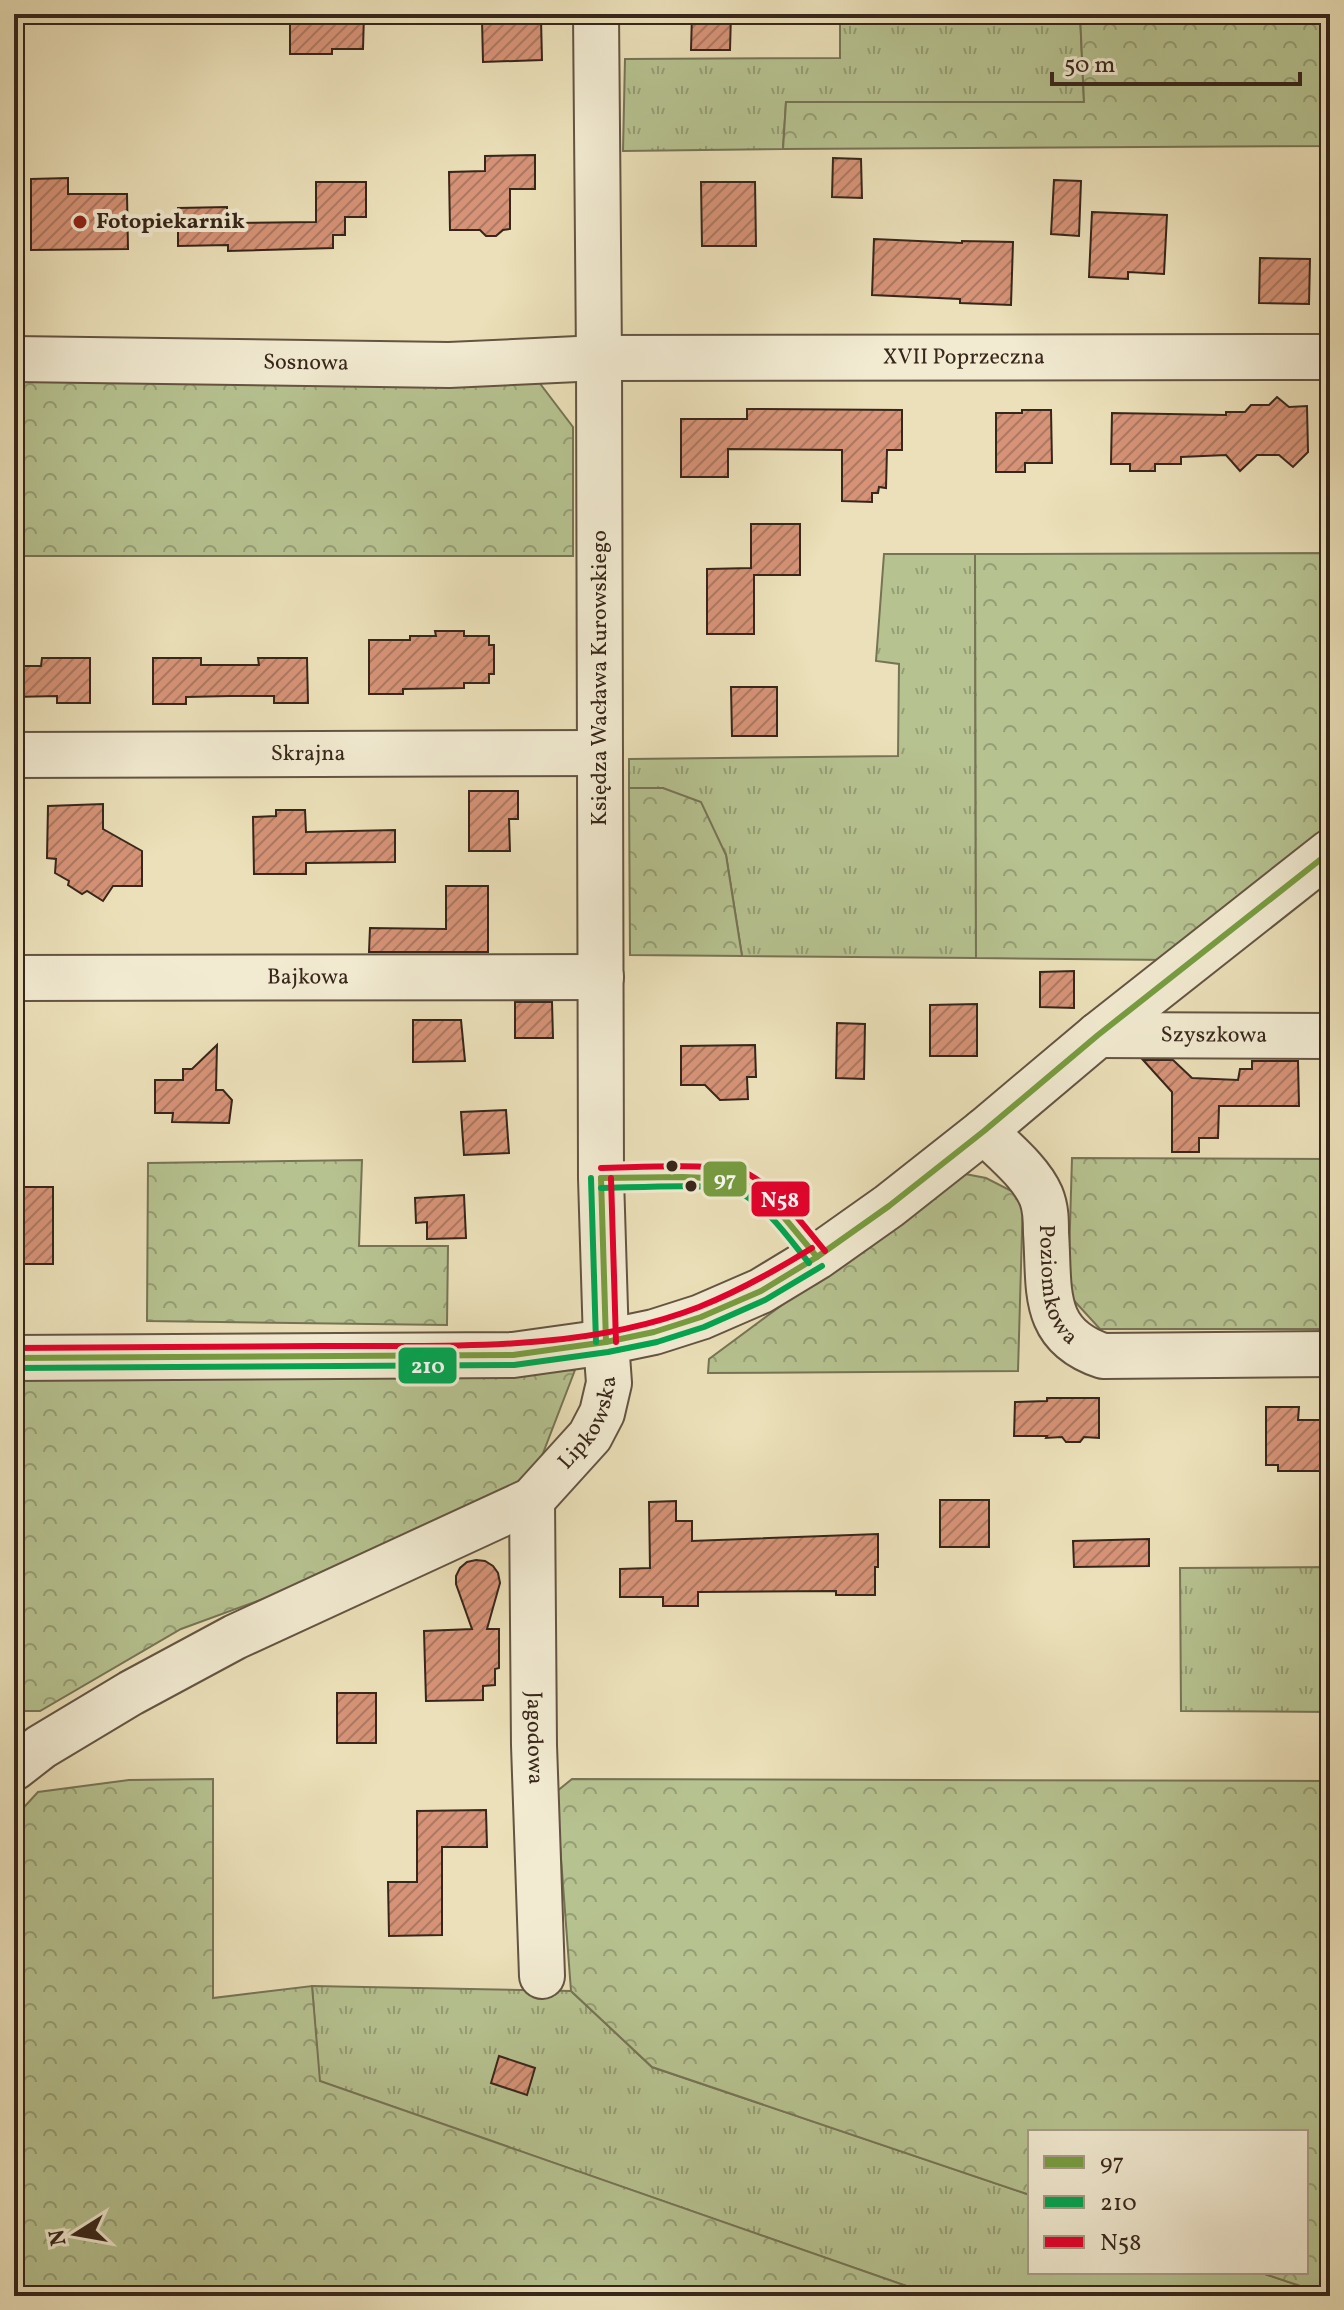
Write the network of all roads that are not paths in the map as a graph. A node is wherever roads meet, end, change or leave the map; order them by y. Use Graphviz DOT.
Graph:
graph roads {
  1 [pos="596,14"];
  2 [pos="1330,357"];
  3 [pos="599,358"];
  4 [pos="14,359"];
  5 [pos="600,753"];
  6 [pos="14,755"];
  7 [pos="1330,852"];
  8 [pos="601,977"];
  9 [pos="14,978"];
  10 [pos="1098,1035"];
  11 [pos="1330,1036"];
  12 [pos="984,1131"];
  13 [pos="606,1342"];
  14 [pos="1330,1354"];
  15 [pos="14,1358"];
  16 [pos="532,1500"];
  17 [pos="14,1768"];
  18 [pos="542,1976"];
  1 -- 3 [label="street, Księdza Wacława Kurowskiego"];
  2 -- 3 [label="street, XVII Poprzeczna"];
  3 -- 4 [label="street, Sosnowa"];
  3 -- 5 [label="street, Księdza Wacława Kurowskiego"];
  5 -- 6 [label="street, Skrajna"];
  5 -- 8 [label="street, Księdza Wacława Kurowskiego"];
  7 -- 10 [label="street, Lipkowska"];
  8 -- 9 [label="street, Bajkowa"];
  8 -- 13 [label="street, Księdza Wacława Kurowskiego"];
  10 -- 11 [label="street, Szyszkowa"];
  10 -- 12 [label="street, Lipkowska"];
  12 -- 13 [label="street, Lipkowska"];
  12 -- 14 [label="street, Poziomkowa"];
  13 -- 15 [label="street"];
  13 -- 16 [label="street, Lipkowska"];
  16 -- 17 [label="street, Lipkowska"];
  16 -- 18 [label="street, Jagodowa"];
}
